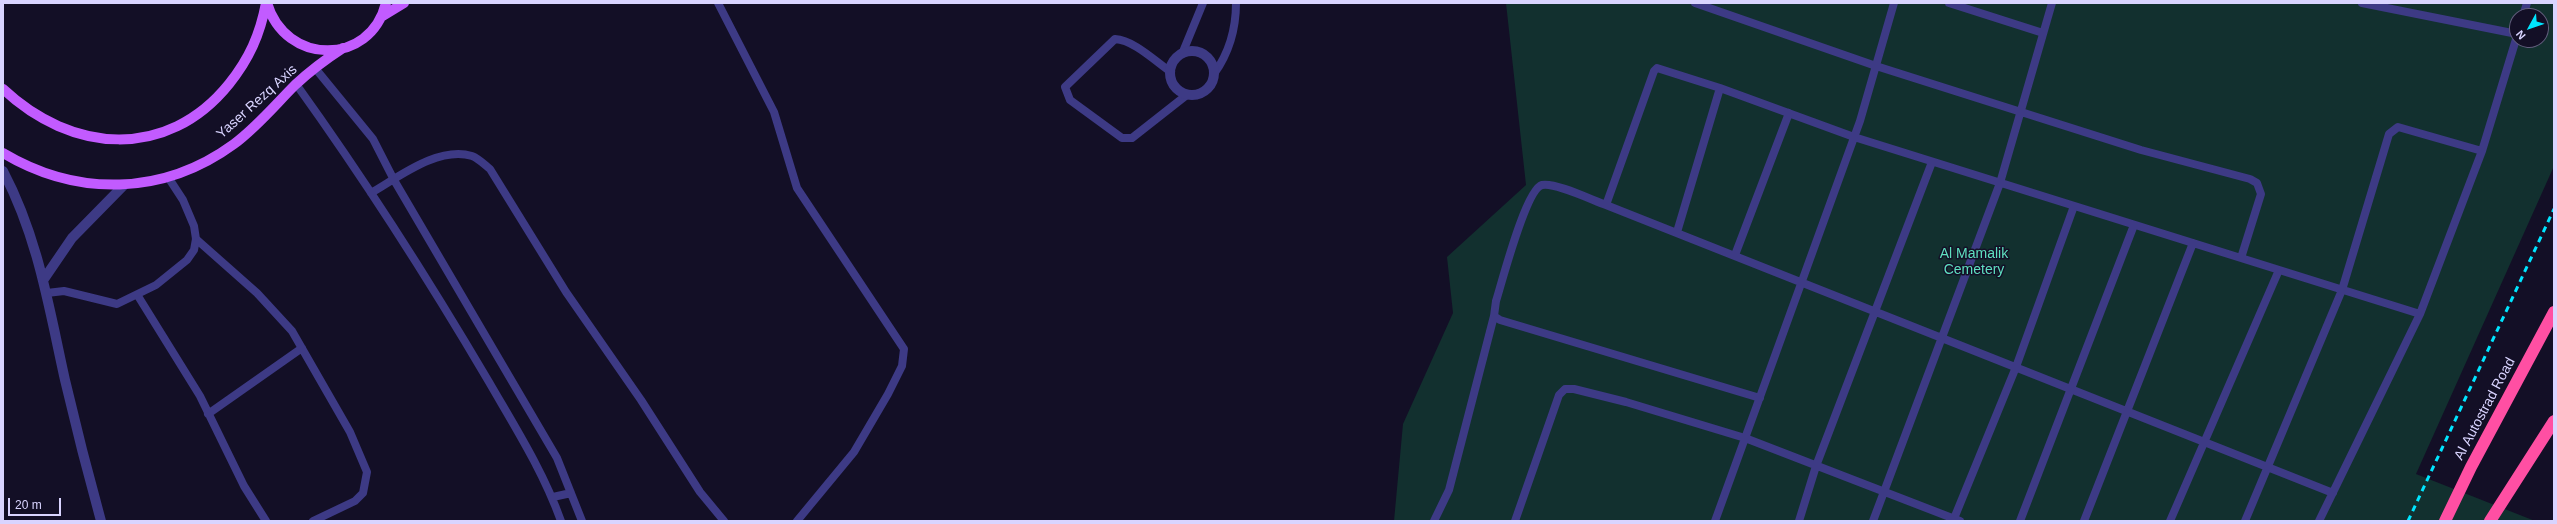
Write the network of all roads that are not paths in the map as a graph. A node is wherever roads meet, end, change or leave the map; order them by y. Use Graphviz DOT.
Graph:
graph roads {
  1 [pos="266,3"];
  2 [pos="386,3"];
  3 [pos="404,3"];
  4 [pos="718,3"];
  5 [pos="1203,3"];
  6 [pos="1236,3"];
  7 [pos="1695,3"];
  8 [pos="1894,3"];
  9 [pos="1948,3"];
  10 [pos="2052,3"];
  11 [pos="2362,3"];
  12 [pos="381,17"];
  13 [pos="2043,33"];
  14 [pos="2509,33"];
  15 [pos="343,48"];
  16 [pos="2513,48"];
  17 [pos="1182,54"];
  18 [pos="1876,66"];
  19 [pos="315,68"];
  20 [pos="1171,72"];
  21 [pos="1214,74"];
  22 [pos="296,84"];
  23 [pos="1720,88"];
  24 [pos="3,90"];
  25 [pos="1188,94"];
  26 [pos="2021,111"];
  27 [pos="1789,113"];
  28 [pos="1854,137"];
  29 [pos="2482,152"];
  30 [pos="3,153"];
  31 [pos="1932,162"];
  32 [pos="3,171"];
  33 [pos="168,177"];
  34 [pos="394,180"];
  35 [pos="2000,183"];
  36 [pos="124,185"];
  37 [pos="371,193"];
  38 [pos="1606,205"];
  39 [pos="2074,206"];
  40 [pos="2134,225"];
  41 [pos="1677,232"];
  42 [pos="196,239"];
  43 [pos="2193,243"];
  44 [pos="1736,256"];
  45 [pos="2241,258"];
  46 [pos="2279,270"];
  47 [pos="44,279"];
  48 [pos="1801,282"];
  49 [pos="2342,290"];
  50 [pos="47,293"];
  51 [pos="138,296"];
  52 [pos="1874,310"];
  53 [pos="2554,312"];
  54 [pos="2420,314"];
  55 [pos="1494,316"];
  56 [pos="1941,337"];
  57 [pos="302,348"];
  58 [pos="2016,367"];
  59 [pos="2071,389"];
  60 [pos="1760,398"];
  61 [pos="2127,411"];
  62 [pos="208,414"];
  63 [pos="2554,421"];
  64 [pos="2550,433"];
  65 [pos="1745,438"];
  66 [pos="2204,442"];
  67 [pos="1816,466"];
  68 [pos="2268,467"];
  69 [pos="1884,492"];
  70 [pos="571,493"];
  71 [pos="2333,493"];
  72 [pos="553,497"];
  73 [pos="1956,520"];
  74 [pos="102,521"];
  75 [pos="266,521"];
  76 [pos="313,521"];
  77 [pos="561,521"];
  78 [pos="582,521"];
  79 [pos="724,521"];
  80 [pos="797,521"];
  81 [pos="1434,521"];
  82 [pos="1515,521"];
  83 [pos="1715,521"];
  84 [pos="1799,521"];
  85 [pos="1873,521"];
  86 [pos="2020,521"];
  87 [pos="2084,521"];
  88 [pos="2170,521"];
  89 [pos="2245,521"];
  90 [pos="2319,521"];
  91 [pos="2445,521"];
  92 [pos="2490,521"];
  1 -- 15 [label="main road"];
  1 -- 24 [label="main road"];
  2 -- 12 [label="main road"];
  3 -- 12 [label="main road"];
  4 -- 80 [label="lane"];
  5 -- 17 [label="lane"];
  6 -- 21 [label="lane"];
  7 -- 18 [label="lane"];
  8 -- 18 [label="lane"];
  9 -- 13 [label="lane"];
  10 -- 13 [label="lane"];
  11 -- 14 [label="lane"];
  12 -- 15 [label="main road"];
  13 -- 26 [label="lane"];
  15 -- 19 [label="main road, Yaser Rezq Axis"];
  16 -- 29 [label="lane"];
  17 -- 20 [label="street"];
  17 -- 21 [label="street"];
  18 -- 26 [label="lane"];
  18 -- 28 [label="lane"];
  19 -- 22 [label="main road, Yaser Rezq Axis"];
  19 -- 34 [label="lane"];
  20 -- 25 [label="street"];
  20 -- 25 [label="lane"];
  21 -- 25 [label="street"];
  22 -- 33 [label="main road, Yaser Rezq Axis"];
  22 -- 37 [label="lane"];
  23 -- 27 [label="lane"];
  23 -- 38 [label="lane"];
  23 -- 41 [label="lane"];
  26 -- 35 [label="lane"];
  26 -- 45 [label="lane"];
  27 -- 28 [label="lane"];
  27 -- 44 [label="lane"];
  28 -- 31 [label="lane"];
  28 -- 48 [label="lane"];
  29 -- 49 [label="lane"];
  29 -- 54 [label="lane"];
  30 -- 36 [label="main road, Yaser Rezq Axis"];
  31 -- 35 [label="lane"];
  31 -- 52 [label="lane"];
  32 -- 47 [label="street"];
  33 -- 36 [label="main road, Yaser Rezq Axis"];
  33 -- 42 [label="lane"];
  34 -- 37 [label="lane"];
  34 -- 70 [label="lane"];
  34 -- 79 [label="lane"];
  35 -- 39 [label="lane"];
  35 -- 56 [label="lane"];
  36 -- 47 [label="street"];
  37 -- 72 [label="lane"];
  38 -- 41 [label="lane"];
  38 -- 55 [label="lane"];
  39 -- 40 [label="lane"];
  39 -- 58 [label="lane"];
  40 -- 43 [label="lane"];
  40 -- 59 [label="lane"];
  41 -- 44 [label="lane"];
  42 -- 51 [label="lane"];
  42 -- 57 [label="lane"];
  43 -- 45 [label="lane"];
  43 -- 61 [label="lane"];
  44 -- 48 [label="lane"];
  45 -- 46 [label="lane"];
  46 -- 49 [label="lane"];
  46 -- 66 [label="lane"];
  47 -- 50 [label="street"];
  48 -- 52 [label="lane"];
  48 -- 60 [label="lane"];
  49 -- 54 [label="lane"];
  49 -- 68 [label="lane"];
  50 -- 51 [label="lane"];
  50 -- 74 [label="street"];
  51 -- 62 [label="lane"];
  52 -- 56 [label="lane"];
  52 -- 67 [label="lane"];
  53 -- 91 [label="highway, Al Autostrad Road"];
  54 -- 71 [label="lane"];
  55 -- 60 [label="lane"];
  55 -- 81 [label="lane"];
  56 -- 58 [label="lane"];
  56 -- 69 [label="lane"];
  57 -- 62 [label="lane"];
  57 -- 76 [label="lane"];
  58 -- 59 [label="lane"];
  58 -- 73 [label="lane"];
  59 -- 61 [label="lane"];
  59 -- 86 [label="lane"];
  60 -- 65 [label="lane"];
  61 -- 66 [label="lane"];
  61 -- 87 [label="lane"];
  62 -- 75 [label="lane"];
  63 -- 64 [label="highway"];
  64 -- 92 [label="highway"];
  65 -- 67 [label="lane"];
  65 -- 82 [label="lane"];
  65 -- 83 [label="lane"];
  66 -- 68 [label="lane"];
  66 -- 88 [label="lane"];
  67 -- 69 [label="lane"];
  67 -- 84 [label="lane"];
  68 -- 71 [label="lane"];
  68 -- 89 [label="lane"];
  69 -- 73 [label="lane"];
  69 -- 85 [label="lane"];
  70 -- 72 [label="lane"];
  70 -- 78 [label="lane"];
  71 -- 90 [label="lane"];
  72 -- 77 [label="lane"];
}
